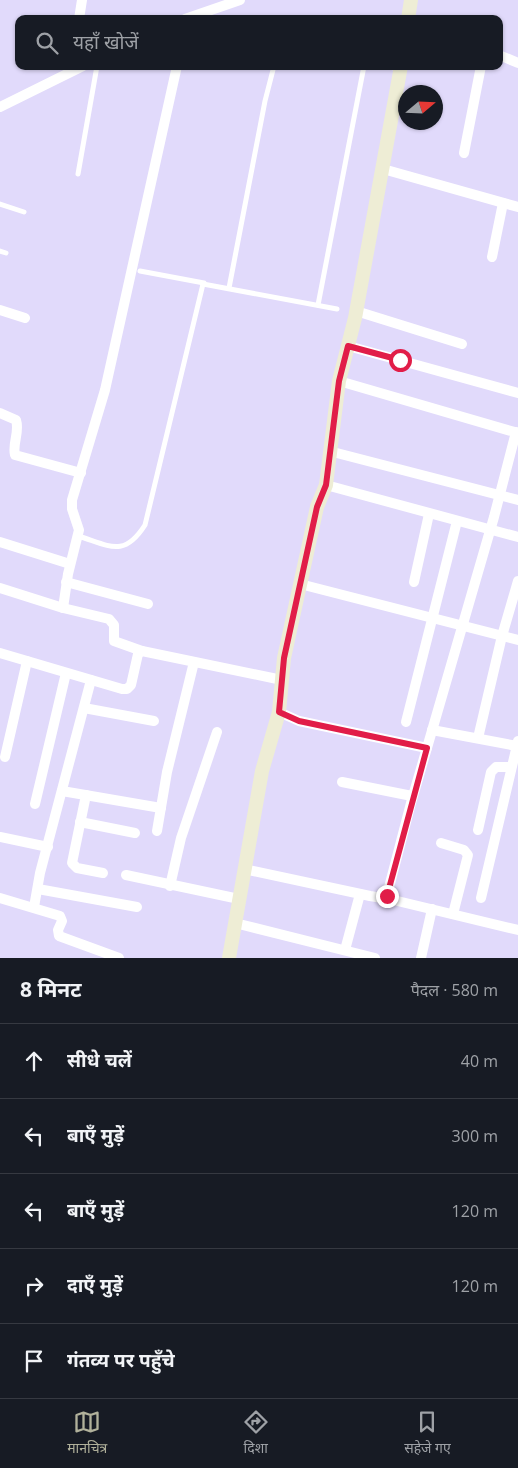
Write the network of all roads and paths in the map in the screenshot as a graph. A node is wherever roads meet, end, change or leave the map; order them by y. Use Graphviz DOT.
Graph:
graph roads {
  1 [pos="82,0"];
  2 [pos="411,0"];
  3 [pos="233,1"];
  4 [pos="80,15"];
  5 [pos="198,15"];
  6 [pos="409,15"];
  7 [pos="503,57"];
  8 [pos="518,63"];
  9 [pos="73,70"];
  10 [pos="96,70"];
  11 [pos="176,70"];
  12 [pos="273,70"];
  13 [pos="363,70"];
  14 [pos="401,70"];
  15 [pos="480,70"];
  16 [pos="0,107"];
  17 [pos="464,153"];
  18 [pos="383,169"];
  19 [pos="78,174"];
  20 [pos="504,203"];
  21 [pos="0,204"];
  22 [pos="518,207"];
  23 [pos="24,212"];
  24 [pos="0,251"];
  25 [pos="6,253"];
  26 [pos="492,257"];
  27 [pos="140,272"];
  28 [pos="204,283"];
  29 [pos="229,288"];
  30 [pos="318,305"];
  31 [pos="337,309"];
  32 [pos="0,310"];
  33 [pos="356,311"];
  34 [pos="25,318"];
  35 [pos="462,344"];
  36 [pos="348,346"];
  37 [pos="339,381"];
  38 [pos="518,393"];
  39 [pos="0,413"];
  40 [pos="517,432"];
  41 [pos="329,451"];
  42 [pos="81,473"];
  43 [pos="326,485"];
  44 [pos="500,496"];
  45 [pos="518,500"];
  46 [pos="429,514"];
  47 [pos="457,521"];
  48 [pos="490,530"];
  49 [pos="78,536"];
  50 [pos="518,537"];
  51 [pos="0,542"];
  52 [pos="70,564"];
  53 [pos="518,581"];
  54 [pos="66,582"];
  55 [pos="414,582"];
  56 [pos="300,584"];
  57 [pos="0,588"];
  58 [pos="148,604"];
  59 [pos="63,608"];
  60 [pos="433,618"];
  61 [pos="463,626"];
  62 [pos="502,636"];
  63 [pos="518,640"];
  64 [pos="142,650"];
  65 [pos="0,653"];
  66 [pos="27,661"];
  67 [pos="194,662"];
  68 [pos="66,673"];
  69 [pos="91,680"];
  70 [pos="282,680"];
  71 [pos="84,708"];
  72 [pos="279,712"];
  73 [pos="154,721"];
  74 [pos="406,722"];
  75 [pos="432,730"];
  76 [pos="217,732"];
  77 [pos="478,738"];
  78 [pos="517,743"];
  79 [pos="427,748"];
  80 [pos="4,757"];
  81 [pos="514,761"];
  82 [pos="342,782"];
  83 [pos="62,791"];
  84 [pos="86,795"];
  85 [pos="412,796"];
  86 [pos="35,804"];
  87 [pos="161,808"];
  88 [pos="80,822"];
  89 [pos="478,830"];
  90 [pos="157,831"];
  91 [pos="135,833"];
  92 [pos="0,838"];
  93 [pos="441,844"];
  94 [pos="48,847"];
  95 [pos="244,870"];
  96 [pos="103,873"];
  97 [pos="126,875"];
  98 [pos="170,886"];
  99 [pos="38,889"];
  100 [pos="360,894"];
  101 [pos="0,898"];
  102 [pos="386,898"];
  103 [pos="481,898"];
  104 [pos="239,900"];
  105 [pos="34,907"];
  106 [pos="137,908"];
  107 [pos="432,909"];
  108 [pos="454,914"];
  109 [pos="235,923"];
  110 [pos="518,930"];
  111 [pos="345,950"];
  112 [pos="119,958"];
  113 [pos="229,958"];
  114 [pos="375,958"];
  115 [pos="421,958"];
  1 -- 4 [label="street"];
  2 -- 6 [label="street"];
  3 -- 5 [label="street"];
  7 -- 8 [label="street"];
  9 -- 16 [label="street"];
  10 -- 19 [label="lane"];
  11 -- 42 [label="street"];
  12 -- 29 [label="lane"];
  13 -- 30 [label="lane"];
  14 -- 18 [label="street"];
  15 -- 17 [label="street"];
  18 -- 20 [label="street"];
  18 -- 33 [label="street"];
  20 -- 22 [label="street"];
  20 -- 26 [label="street"];
  21 -- 23 [label="lane"];
  24 -- 25 [label="lane"];
  27 -- 28 [label="lane"];
  28 -- 29 [label="lane"];
  28 -- 49 [label="lane"];
  29 -- 30 [label="lane"];
  30 -- 31 [label="lane"];
  32 -- 34 [label="street"];
  33 -- 35 [label="street"];
  33 -- 36 [label="street"];
  36 -- 37 [label="street"];
  36 -- 38 [label="street"];
  37 -- 40 [label="street"];
  37 -- 41 [label="street"];
  39 -- 42 [label="street"];
  40 -- 44 [label="street"];
  41 -- 43 [label="street"];
  41 -- 44 [label="street"];
  42 -- 49 [label="street"];
  43 -- 46 [label="street"];
  43 -- 56 [label="street"];
  44 -- 45 [label="street"];
  44 -- 48 [label="street"];
  46 -- 47 [label="street"];
  46 -- 55 [label="street"];
  47 -- 48 [label="street"];
  47 -- 60 [label="street"];
  48 -- 50 [label="street"];
  48 -- 61 [label="street"];
  49 -- 52 [label="street"];
  51 -- 52 [label="street"];
  52 -- 54 [label="street"];
  53 -- 62 [label="street"];
  54 -- 58 [label="street"];
  54 -- 59 [label="street"];
  56 -- 60 [label="street"];
  56 -- 70 [label="street"];
  57 -- 59 [label="street"];
  59 -- 64 [label="street"];
  60 -- 61 [label="street"];
  60 -- 74 [label="street"];
  61 -- 62 [label="street"];
  61 -- 75 [label="street"];
  62 -- 63 [label="street"];
  62 -- 77 [label="street"];
  64 -- 67 [label="street"];
  64 -- 69 [label="street"];
  65 -- 66 [label="street"];
  66 -- 68 [label="street"];
  66 -- 80 [label="street"];
  67 -- 70 [label="street"];
  67 -- 87 [label="street"];
  68 -- 69 [label="street"];
  68 -- 86 [label="street"];
  69 -- 71 [label="street"];
  70 -- 72 [label="street"];
  71 -- 73 [label="street"];
  71 -- 83 [label="street"];
  72 -- 79 [label="street"];
  72 -- 95 [label="street"];
  75 -- 77 [label="street"];
  75 -- 79 [label="street"];
  76 -- 98 [label="street"];
  77 -- 78 [label="street"];
  78 -- 81 [label="street"];
  79 -- 85 [label="street"];
  81 -- 89 [label="street"];
  81 -- 103 [label="street"];
  82 -- 85 [label="street"];
  83 -- 84 [label="street"];
  83 -- 94 [label="street"];
  84 -- 87 [label="street"];
  84 -- 88 [label="street"];
  85 -- 102 [label="street"];
  87 -- 90 [label="street"];
  88 -- 91 [label="street"];
  88 -- 96 [label="street"];
  92 -- 94 [label="street"];
  93 -- 108 [label="street"];
  94 -- 99 [label="street"];
  95 -- 100 [label="street"];
  95 -- 104 [label="street"];
  97 -- 98 [label="street"];
  98 -- 104 [label="street"];
  99 -- 105 [label="street"];
  99 -- 106 [label="street"];
  100 -- 102 [label="street"];
  100 -- 111 [label="street"];
  101 -- 105 [label="street"];
  102 -- 107 [label="street"];
  104 -- 109 [label="street"];
  105 -- 112 [label="street"];
  107 -- 108 [label="street"];
  107 -- 115 [label="street"];
  108 -- 110 [label="street"];
  109 -- 111 [label="street"];
  109 -- 113 [label="street"];
  111 -- 114 [label="street"];
}
